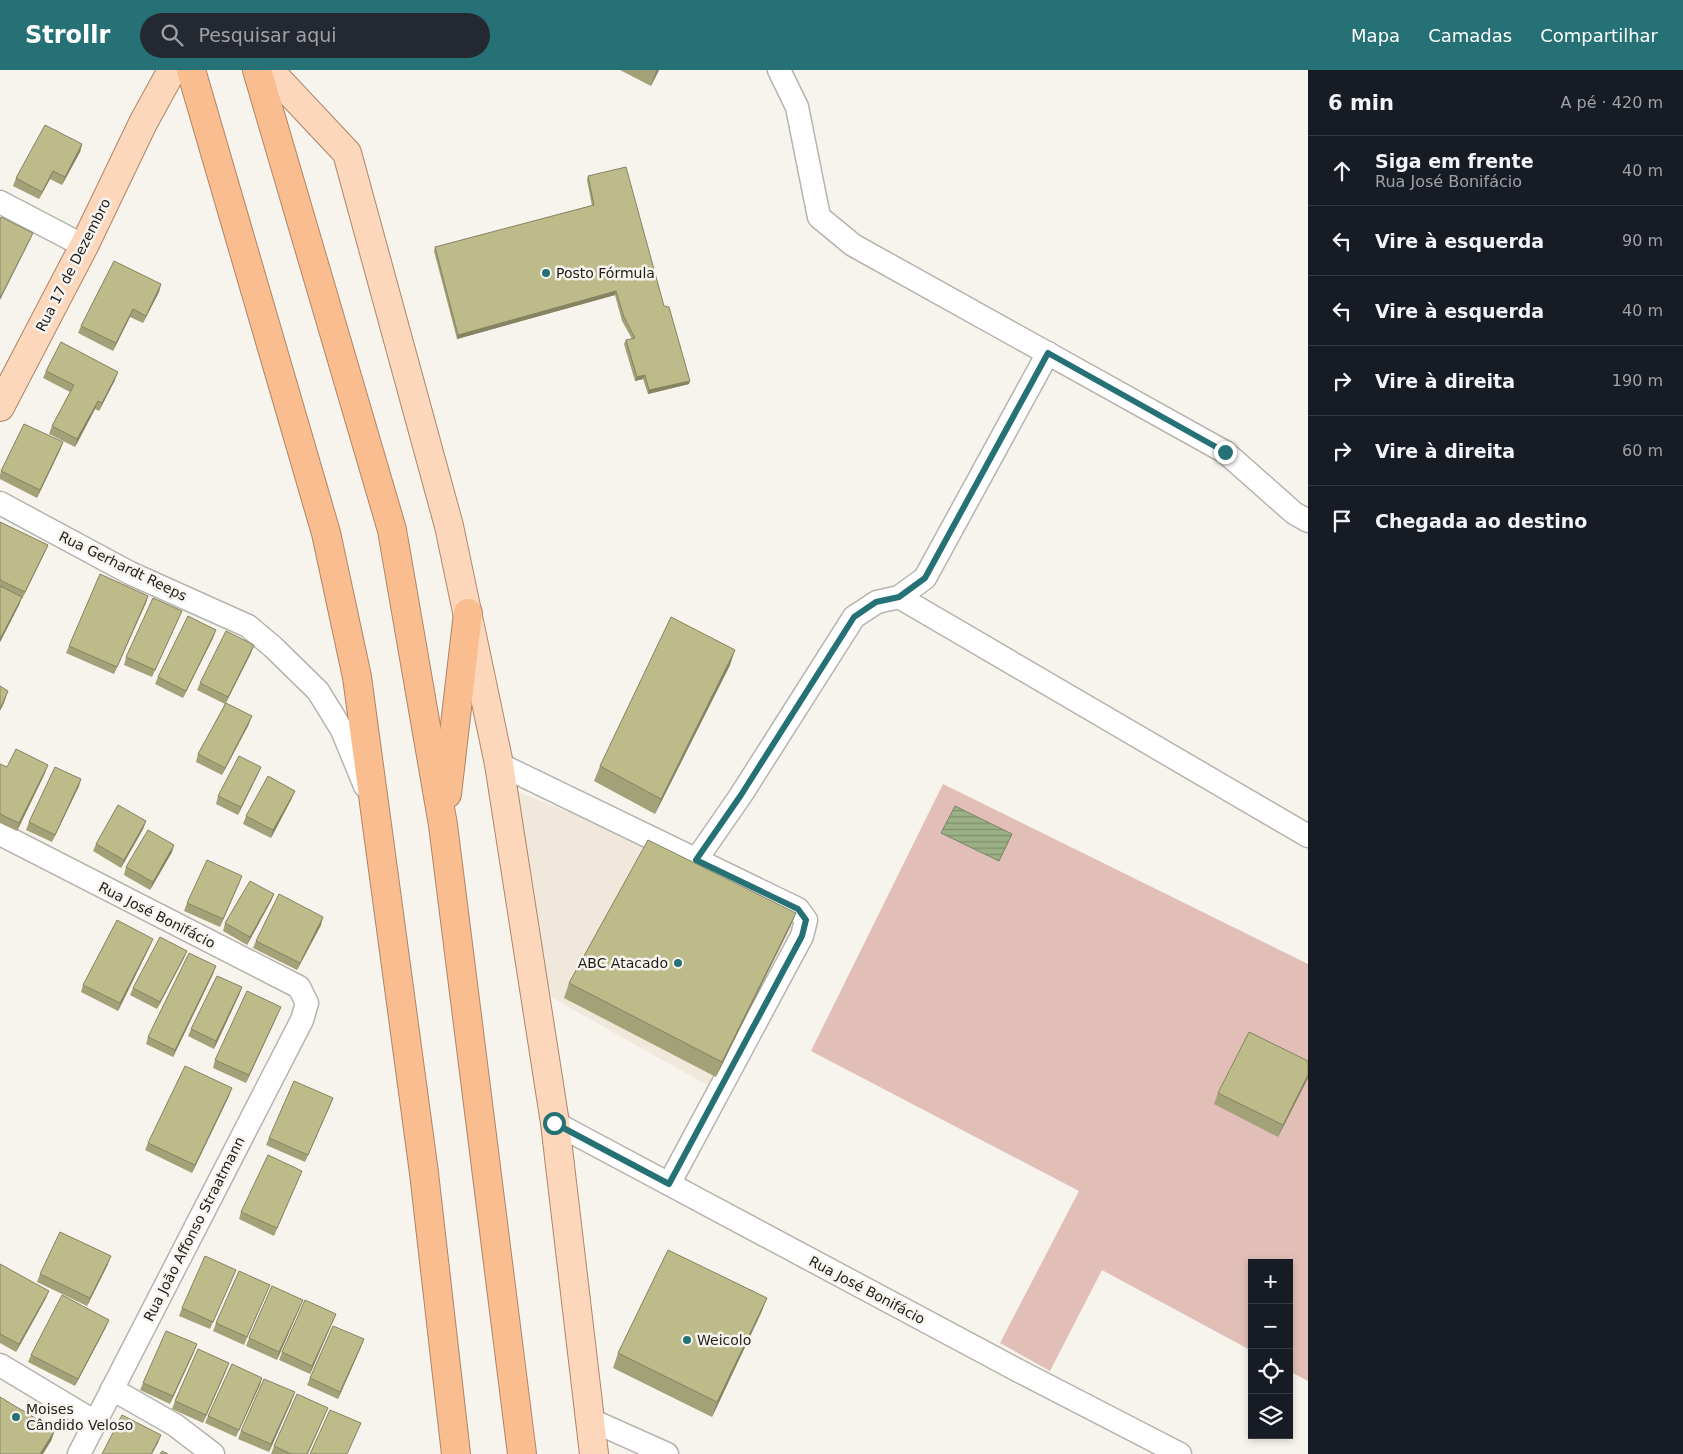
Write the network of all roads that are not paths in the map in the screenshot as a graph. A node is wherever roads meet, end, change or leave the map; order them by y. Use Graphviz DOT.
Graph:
graph roads {
  1 [pos="172,70"];
  2 [pos="191,70"];
  3 [pos="257,70"];
  4 [pos="269,70"];
  5 [pos="779,70"];
  6 [pos="0,202"];
  7 [pos="84,246"];
  8 [pos="1048,353"];
  9 [pos="0,407"];
  10 [pos="0,503"];
  11 [pos="1308,521"];
  12 [pos="899,597"];
  13 [pos="468,613"];
  14 [pos="499,764"];
  15 [pos="377,823"];
  16 [pos="443,825"];
  17 [pos="0,834"];
  18 [pos="1308,836"];
  19 [pos="696,860"];
  20 [pos="307,1003"];
  21 [pos="554,1123"];
  22 [pos="669,1184"];
  23 [pos="0,1365"];
  24 [pos="112,1389"];
  25 [pos="591,1420"];
  26 [pos="95,1422"];
  27 [pos="78,1454"];
  28 [pos="213,1454"];
  29 [pos="456,1454"];
  30 [pos="522,1454"];
  31 [pos="594,1454"];
  32 [pos="667,1454"];
  33 [pos="1180,1454"];
  1 -- 7 [label="main road, Rua 17 de Dezembro"];
  2 -- 15 [label="highway"];
  3 -- 16 [label="highway"];
  4 -- 13 [label="main road"];
  5 -- 8 [label="street"];
  6 -- 7 [label="street"];
  7 -- 9 [label="main road, Rua 17 de Dezembro"];
  8 -- 11 [label="street"];
  8 -- 12 [label="street"];
  10 -- 15 [label="street, Rua Gerhardt Reeps"];
  12 -- 18 [label="street"];
  12 -- 19 [label="street"];
  13 -- 14 [label="main road"];
  13 -- 16 [label="highway"];
  14 -- 19 [label="street"];
  14 -- 21 [label="main road"];
  15 -- 29 [label="highway"];
  16 -- 30 [label="highway"];
  17 -- 20 [label="street, Rua José Bonifácio"];
  19 -- 22 [label="street"];
  20 -- 24 [label="street, Rua João Affonso Straatmann"];
  21 -- 22 [label="street, Rua José Bonifácio"];
  21 -- 25 [label="main road"];
  22 -- 33 [label="street, Rua José Bonifácio"];
  23 -- 26 [label="street"];
  24 -- 26 [label="street, Rua João Affonso Straatmann"];
  24 -- 28 [label="street"];
  25 -- 31 [label="main road"];
  25 -- 32 [label="street"];
  26 -- 27 [label="street, Rua João Affonso Straatmann"];
}
